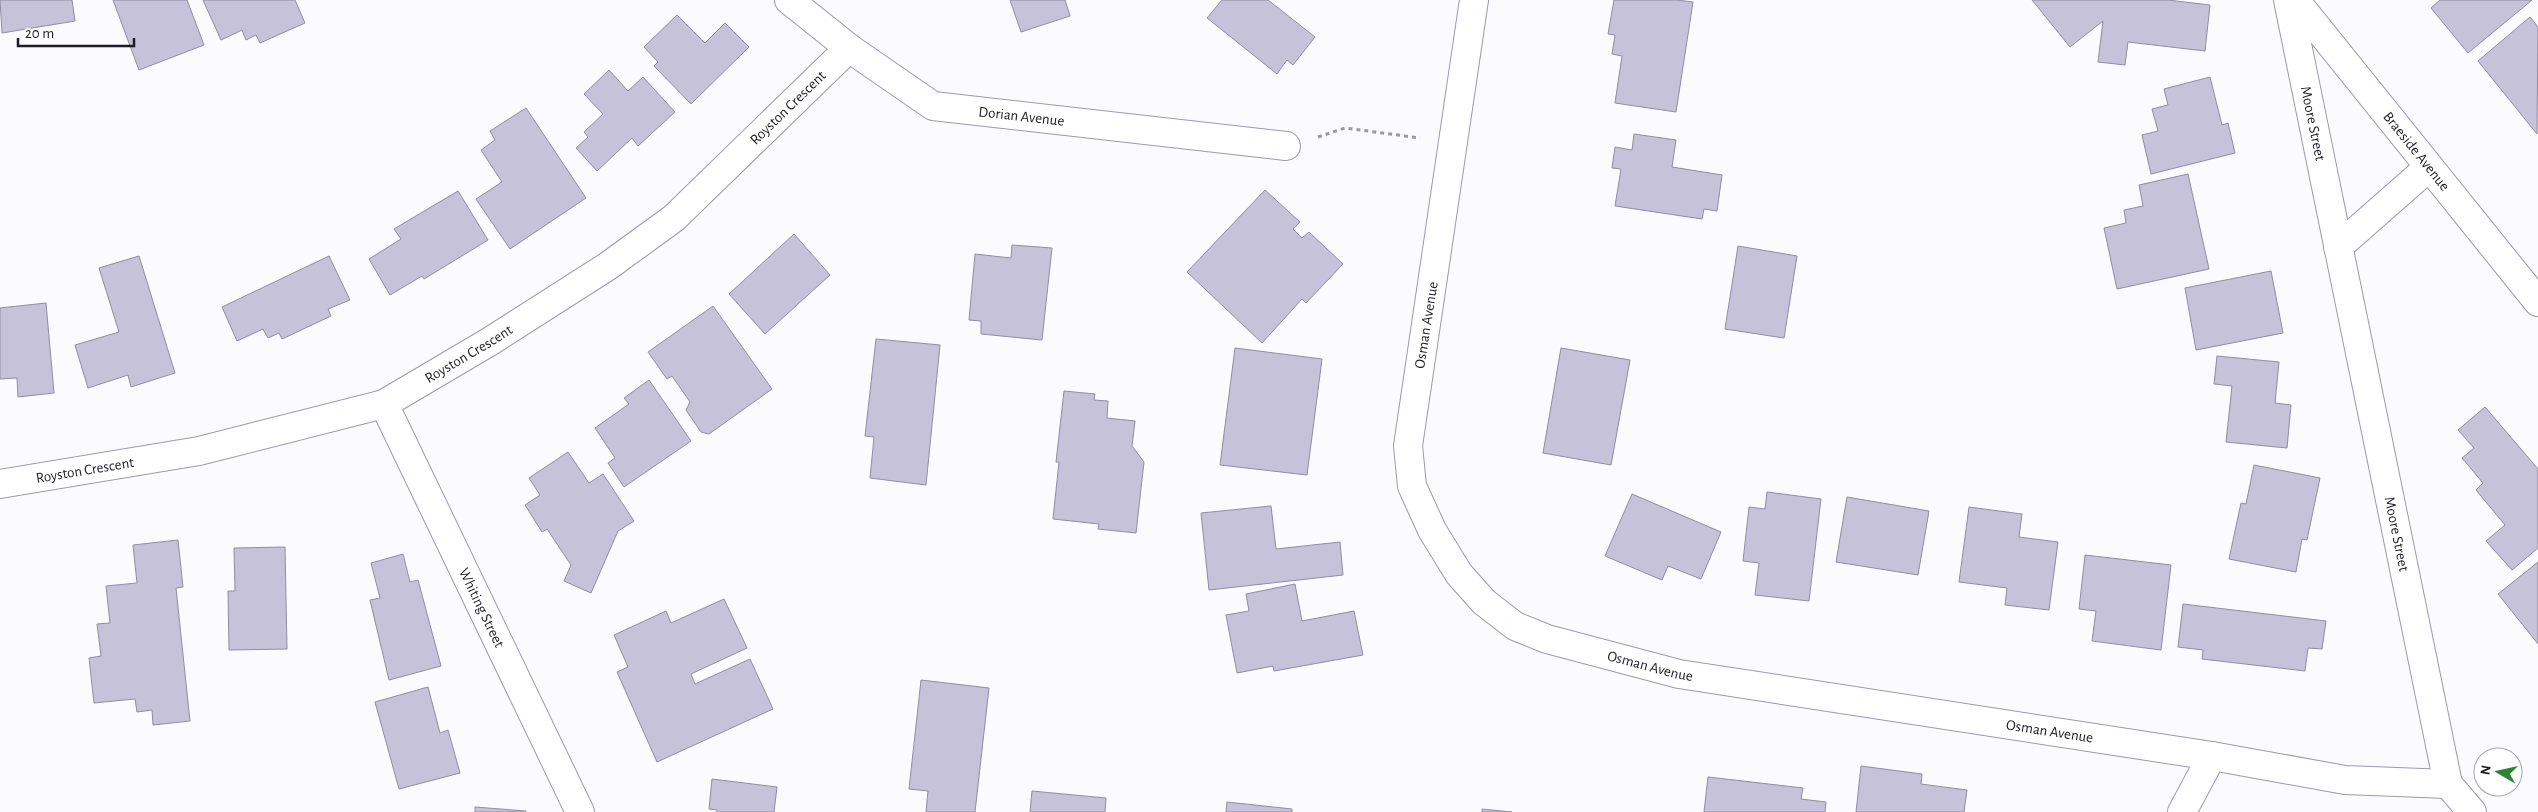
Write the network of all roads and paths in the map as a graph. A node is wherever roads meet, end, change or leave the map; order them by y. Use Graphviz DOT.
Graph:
graph roads {
  1 [pos="789,0"];
  2 [pos="1474,0"];
  3 [pos="2288,0"];
  4 [pos="2295,0"];
  5 [pos="849,48"];
  6 [pos="1453,142"];
  7 [pos="1286,146"];
  8 [pos="2429,167"];
  9 [pos="2338,247"];
  10 [pos="2538,302"];
  11 [pos="384,404"];
  12 [pos="0,484"];
  13 [pos="2212,756"];
  14 [pos="2448,784"];
  15 [pos="580,812"];
  16 [pos="2182,812"];
  17 [pos="2472,812"];
  1 -- 5 [label="street, Dorian Avenue"];
  2 -- 6 [label="street, Osman Avenue"];
  3 -- 9 [label="street, Moore Street"];
  4 -- 8 [label="street, Braeside Avenue"];
  5 -- 7 [label="street, Dorian Avenue"];
  5 -- 11 [label="street, Royston Crescent"];
  6 -- 7 [label="path"];
  6 -- 13 [label="street, Osman Avenue"];
  8 -- 9 [label="street"];
  8 -- 10 [label="street, Braeside Avenue"];
  9 -- 14 [label="street, Moore Street"];
  11 -- 12 [label="street, Royston Crescent"];
  11 -- 15 [label="street, Whiting Street"];
  13 -- 14 [label="street, Osman Avenue"];
  13 -- 16 [label="street"];
  14 -- 17 [label="street, Moore Street"];
}
